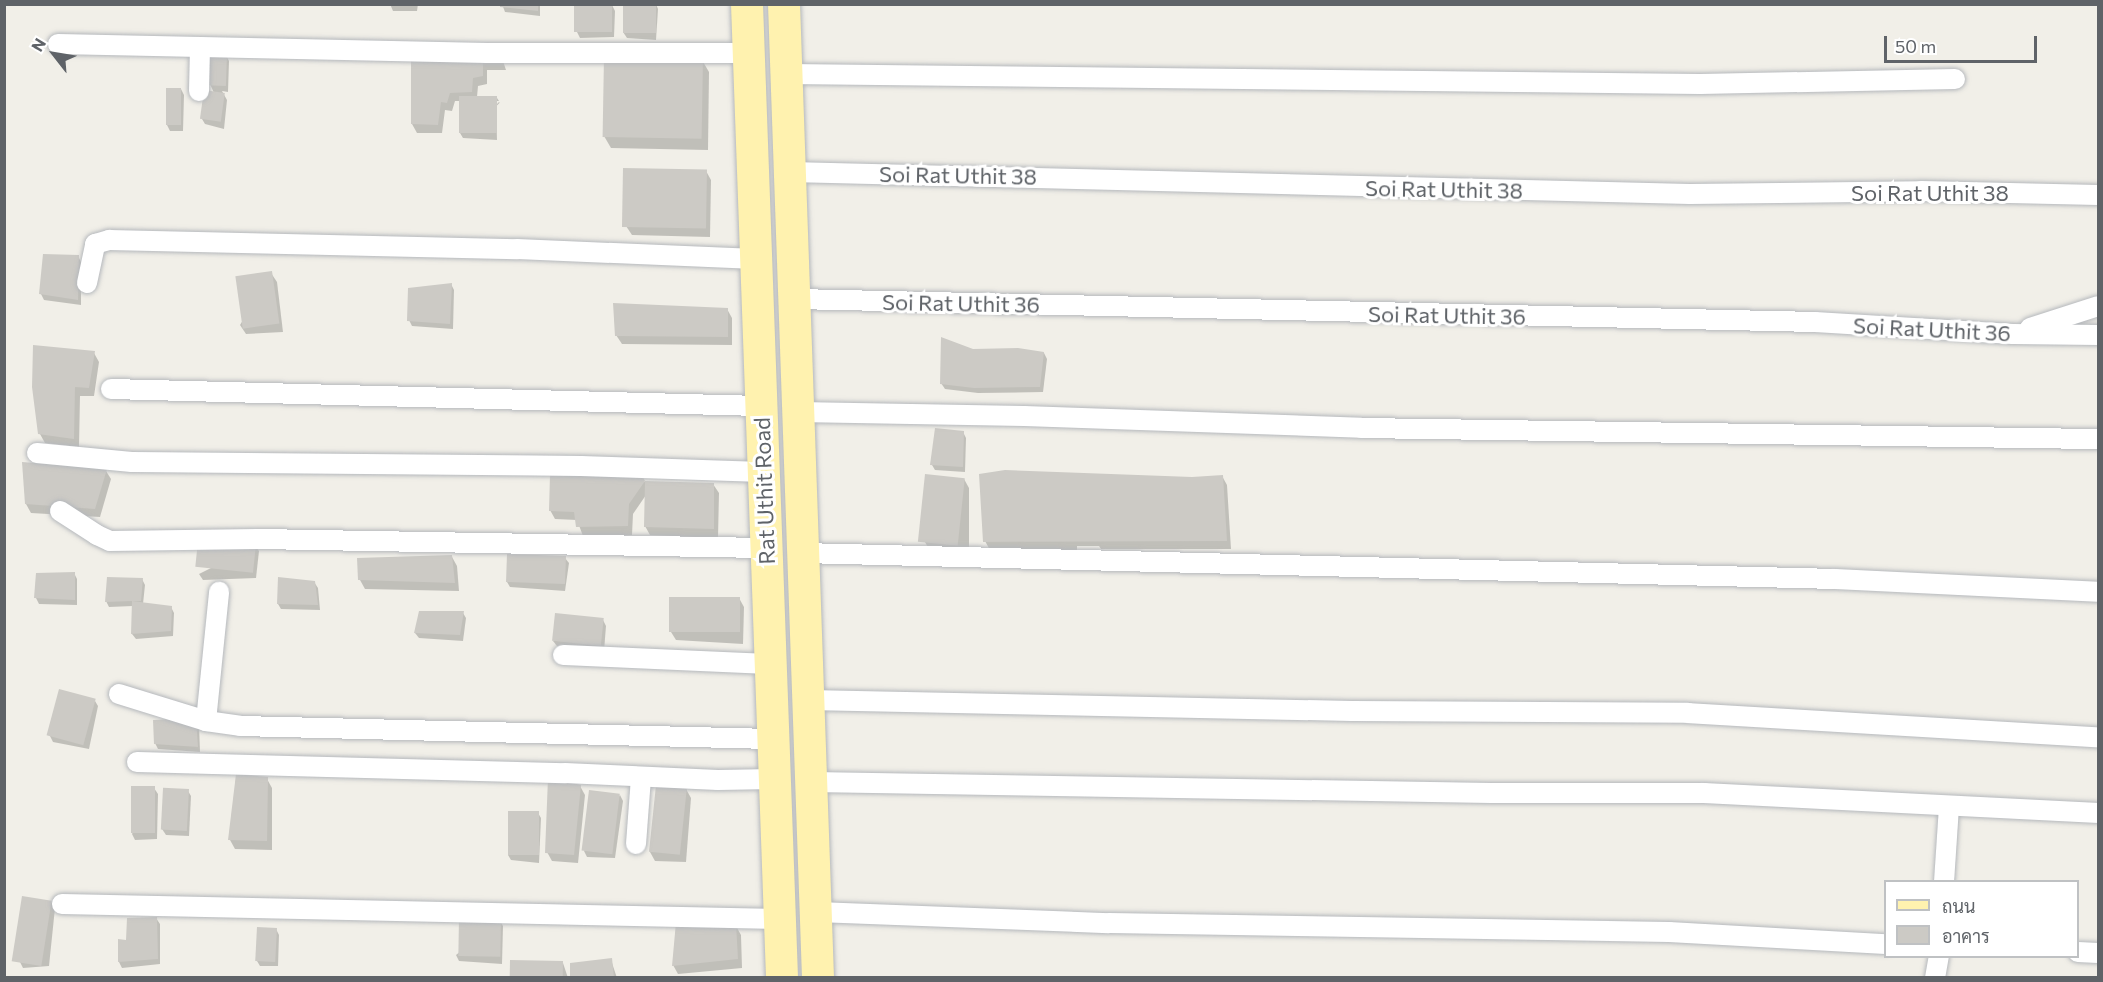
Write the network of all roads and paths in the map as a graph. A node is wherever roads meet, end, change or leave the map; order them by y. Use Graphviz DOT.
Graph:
graph roads {
  1 [pos="747,4"];
  2 [pos="783,4"];
  3 [pos="58,44"];
  4 [pos="200,47"];
  5 [pos="748,53"];
  6 [pos="787,74"];
  7 [pos="1955,79"];
  8 [pos="199,91"];
  9 [pos="790,172"];
  10 [pos="2098,195"];
  11 [pos="756,259"];
  12 [pos="87,283"];
  13 [pos="795,299"];
  14 [pos="2098,306"];
  15 [pos="2013,334"];
  16 [pos="2098,335"];
  17 [pos="111,389"];
  18 [pos="762,406"];
  19 [pos="798,412"];
  20 [pos="2098,439"];
  21 [pos="37,453"];
  22 [pos="763,472"];
  23 [pos="60,511"];
  24 [pos="765,548"];
  25 [pos="802,553"];
  26 [pos="2098,591"];
  27 [pos="219,592"];
  28 [pos="562,655"];
  29 [pos="770,664"];
  30 [pos="119,694"];
  31 [pos="808,700"];
  32 [pos="207,721"];
  33 [pos="2098,737"];
  34 [pos="772,739"];
  35 [pos="137,762"];
  36 [pos="641,777"];
  37 [pos="774,779"];
  38 [pos="812,782"];
  39 [pos="1949,806"];
  40 [pos="2098,813"];
  41 [pos="636,844"];
  42 [pos="1944,880"];
  43 [pos="62,904"];
  44 [pos="817,912"];
  45 [pos="779,919"];
  46 [pos="1884,944"];
  47 [pos="2079,952"];
  48 [pos="2098,953"];
  49 [pos="1939,958"];
  50 [pos="782,978"];
  51 [pos="818,978"];
  52 [pos="1935,978"];
  1 -- 5 [label="main road, Rat Uthit Road"];
  2 -- 6 [label="main road, Rat Uthit Road"];
  3 -- 4 [label="street"];
  4 -- 5 [label="street"];
  4 -- 8 [label="street"];
  5 -- 11 [label="main road, Rat Uthit Road"];
  6 -- 7 [label="street"];
  6 -- 9 [label="main road, Rat Uthit Road"];
  9 -- 10 [label="street, Soi Rat Uthit 38"];
  9 -- 13 [label="main road, Rat Uthit Road"];
  11 -- 12 [label="street"];
  11 -- 18 [label="main road, Rat Uthit Road"];
  13 -- 15 [label="street, Soi Rat Uthit 36"];
  13 -- 19 [label="main road, Rat Uthit Road"];
  14 -- 15 [label="street"];
  15 -- 16 [label="street, Soi Rat Uthit 36"];
  17 -- 18 [label="street"];
  18 -- 22 [label="main road, Rat Uthit Road"];
  19 -- 20 [label="street"];
  19 -- 25 [label="main road, Rat Uthit Road"];
  21 -- 22 [label="street"];
  22 -- 24 [label="main road, Rat Uthit Road"];
  23 -- 24 [label="street"];
  24 -- 29 [label="main road, Rat Uthit Road"];
  25 -- 26 [label="street"];
  25 -- 31 [label="main road, Rat Uthit Road"];
  27 -- 32 [label="street"];
  28 -- 29 [label="street"];
  29 -- 34 [label="main road, Rat Uthit Road"];
  30 -- 32 [label="street"];
  31 -- 33 [label="street"];
  31 -- 38 [label="main road, Rat Uthit Road"];
  32 -- 34 [label="street"];
  34 -- 37 [label="main road, Rat Uthit Road"];
  35 -- 36 [label="street"];
  36 -- 37 [label="street"];
  36 -- 41 [label="street"];
  37 -- 45 [label="main road, Rat Uthit Road"];
  38 -- 39 [label="street"];
  38 -- 44 [label="main road, Rat Uthit Road"];
  39 -- 40 [label="street"];
  39 -- 42 [label="street"];
  43 -- 45 [label="street"];
  44 -- 46 [label="street"];
  44 -- 51 [label="main road, Rat Uthit Road"];
  45 -- 50 [label="main road, Rat Uthit Road"];
  47 -- 48 [label="street"];
  49 -- 52 [label="street"];
}
